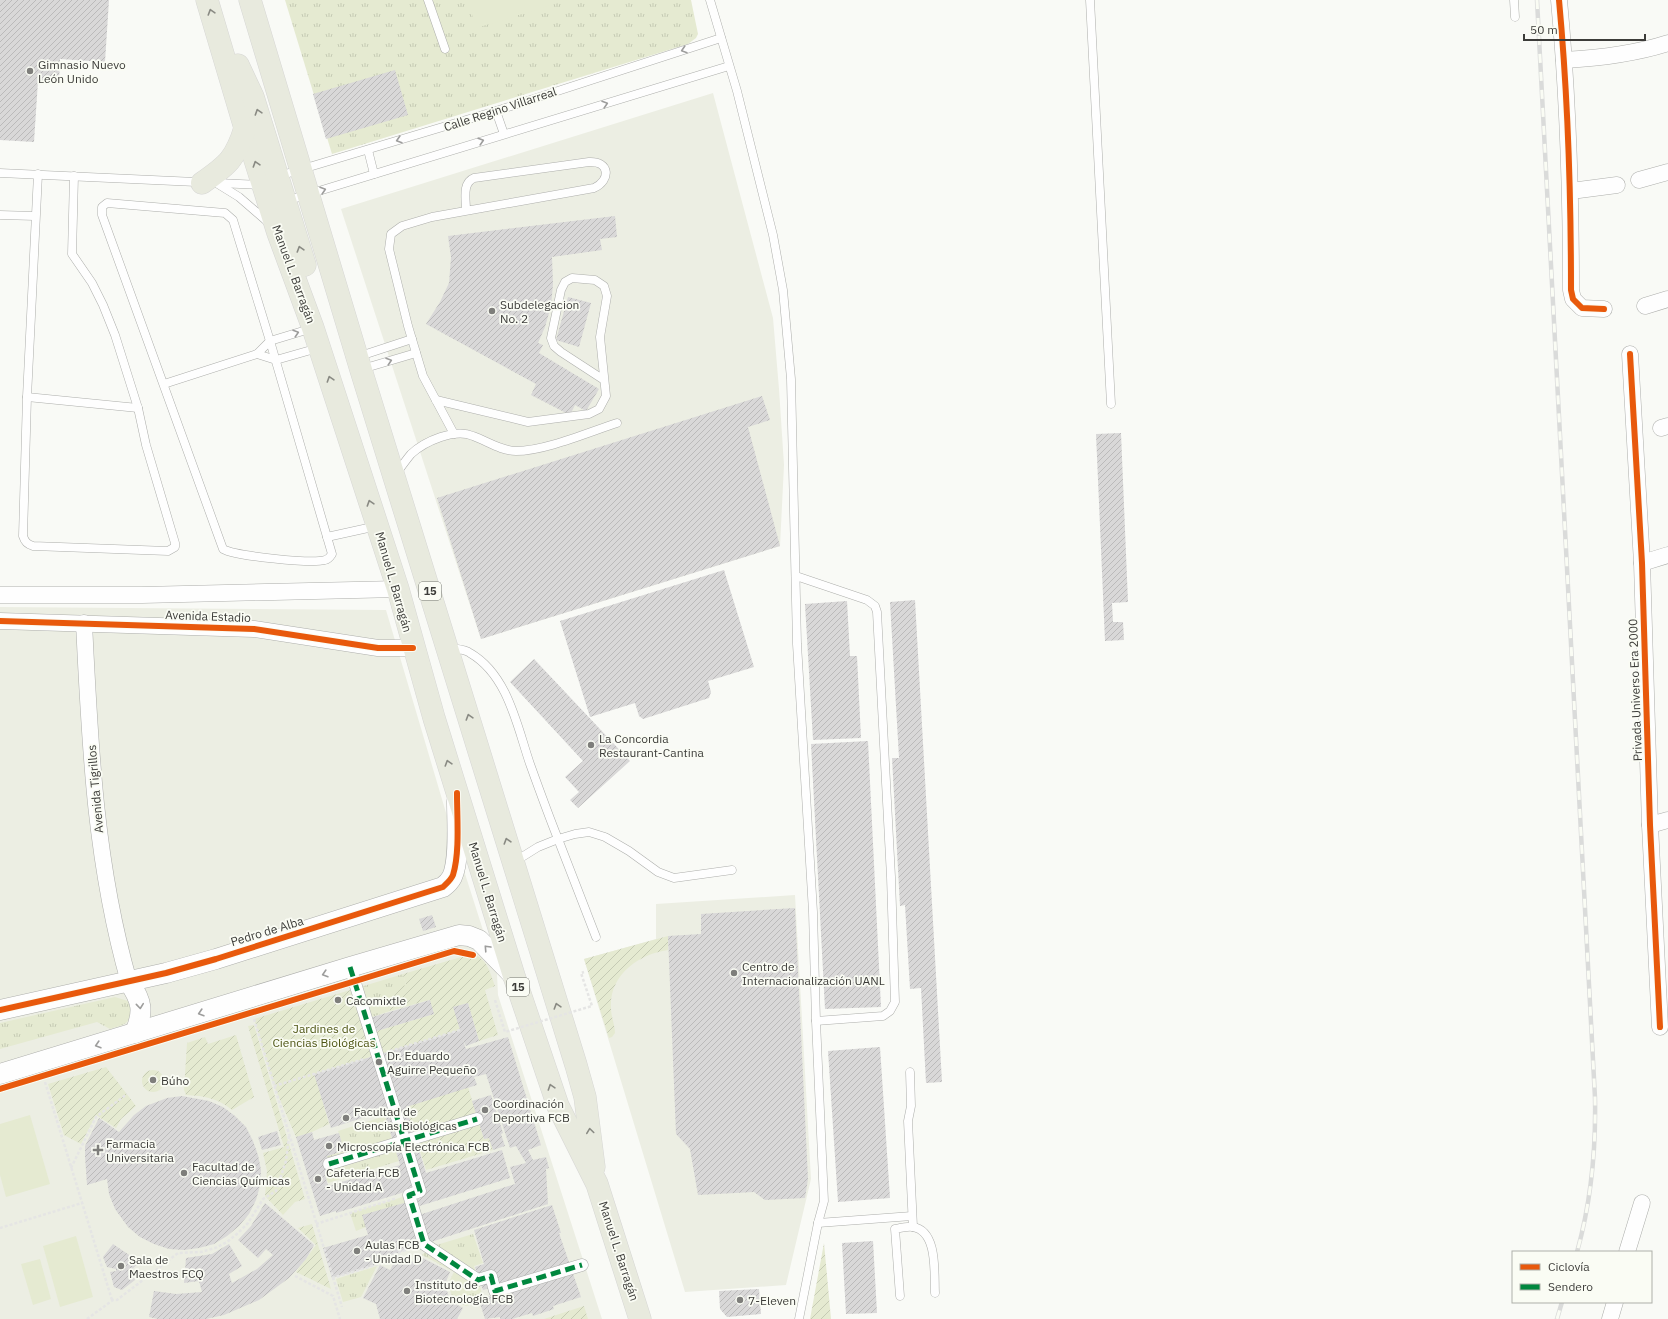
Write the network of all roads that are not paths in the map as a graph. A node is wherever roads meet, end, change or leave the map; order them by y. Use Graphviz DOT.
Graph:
graph roads {
  1 [pos="207,0"];
  2 [pos="250,0"];
  3 [pos="428,0"];
  4 [pos="710,0"];
  5 [pos="1090,0"];
  6 [pos="1514,0"];
  7 [pos="1559,0"];
  8 [pos="1515,17"];
  9 [pos="218,35"];
  10 [pos="721,38"];
  11 [pos="1668,43"];
  12 [pos="445,49"];
  13 [pos="1564,60"];
  14 [pos="729,66"];
  15 [pos="496,111"];
  16 [pos="245,128"];
  17 [pos="504,134"];
  18 [pos="368,150"];
  19 [pos="301,170"];
  20 [pos="1668,172"];
  21 [pos="0,173"];
  22 [pos="38,174"];
  23 [pos="374,174"];
  24 [pos="74,176"];
  25 [pos="1639,180"];
  26 [pos="271,181"];
  27 [pos="210,183"];
  28 [pos="1617,185"];
  29 [pos="1571,191"];
  30 [pos="308,194"];
  31 [pos="285,201"];
  32 [pos="466,210"];
  33 [pos="0,215"];
  34 [pos="35,216"];
  35 [pos="278,233"];
  36 [pos="1668,299"];
  37 [pos="1646,306"];
  38 [pos="1604,309"];
  39 [pos="316,337"];
  40 [pos="412,339"];
  41 [pos="270,341"];
  42 [pos="416,353"];
  43 [pos="257,354"];
  44 [pos="1630,354"];
  45 [pos="276,360"];
  46 [pos="359,363"];
  47 [pos="604,380"];
  48 [pos="164,384"];
  49 [pos="27,398"];
  50 [pos="436,400"];
  51 [pos="1111,404"];
  52 [pos="138,408"];
  53 [pos="617,423"];
  54 [pos="454,434"];
  55 [pos="394,476"];
  56 [pos="378,526"];
  57 [pos="327,537"];
  58 [pos="1668,556"];
  59 [pos="1642,564"];
  60 [pos="796,576"];
  61 [pos="398,589"];
  62 [pos="0,595"];
  63 [pos="0,622"];
  64 [pos="84,623"];
  65 [pos="447,647"];
  66 [pos="413,648"];
  67 [pos="457,793"];
  68 [pos="1668,820"];
  69 [pos="1650,825"];
  70 [pos="558,839"];
  71 [pos="513,862"];
  72 [pos="732,870"];
  73 [pos="596,937"];
  74 [pos="350,967"];
  75 [pos="514,976"];
  76 [pos="129,982"];
  77 [pos="0,1010"];
  78 [pos="816,1021"];
  79 [pos="1660,1027"];
  80 [pos="135,1033"];
  81 [pos="910,1072"];
  82 [pos="0,1074"];
  83 [pos="478,1119"];
  84 [pos="404,1141"];
  85 [pos="329,1164"];
  86 [pos="597,1184"];
  87 [pos="1642,1203"];
  88 [pos="912,1216"];
  89 [pos="818,1224"];
  90 [pos="913,1227"];
  91 [pos="1627,1251"];
  92 [pos="582,1265"];
  93 [pos="935,1293"];
  94 [pos="900,1296"];
  95 [pos="1614,1303"];
  96 [pos="640,1319"];
  97 [pos="799,1319"];
  98 [pos="1610,1319"];
  9 -- 1 [label="highway, Manuel L. Barragán / 15, one-way"];
  2 -- 19 [label="highway, Manuel L. Barragán / 15"];
  3 -- 12 [label="lane"];
  4 -- 10 [label="lane"];
  5 -- 51 [label="lane"];
  6 -- 8 [label="lane"];
  7 -- 13 [label="street"];
  9 -- 16 [label="highway, Manuel L. Barragán / 15"];
  26 -- 9 [label="highway, one-way"];
  10 -- 14 [label="lane"];
  10 -- 15 [label="lane, Calle Regino Villarreal, one-way"];
  11 -- 13 [label="street"];
  13 -- 29 [label="street"];
  17 -- 14 [label="lane, Calle Regino Villarreal, one-way"];
  14 -- 60 [label="lane"];
  15 -- 17 [label="lane"];
  15 -- 18 [label="lane, Calle Regino Villarreal, one-way"];
  26 -- 16 [label="highway, Manuel L. Barragán / 15, one-way"];
  16 -- 27 [label="highway"];
  23 -- 17 [label="lane, Calle Regino Villarreal, one-way"];
  18 -- 19 [label="lane, Calle Regino Villarreal"];
  18 -- 23 [label="lane"];
  19 -- 26 [label="lane, Calle Regino Villarreal"];
  19 -- 30 [label="highway, Manuel L. Barragán / 15"];
  20 -- 25 [label="street"];
  21 -- 22 [label="lane, Calle Regino Villarreal"];
  22 -- 24 [label="lane, Calle Regino Villarreal"];
  22 -- 34 [label="lane"];
  30 -- 23 [label="lane, Calle Regino Villarreal, one-way"];
  24 -- 27 [label="lane, Calle Regino Villarreal"];
  24 -- 52 [label="lane"];
  26 -- 27 [label="lane, Calle Regino Villarreal"];
  26 -- 31 [label="highway"];
  26 -- 35 [label="highway, Manuel L. Barragán / 15"];
  27 -- 35 [label="lane"];
  28 -- 29 [label="street"];
  29 -- 38 [label="street"];
  30 -- 31 [label="lane, Calle Regino Villarreal"];
  30 -- 46 [label="highway, Manuel L. Barragán / 15"];
  39 -- 31 [label="highway, one-way"];
  32 -- 32 [label="lane"];
  32 -- 40 [label="lane"];
  33 -- 34 [label="lane"];
  34 -- 49 [label="lane"];
  35 -- 39 [label="highway, Manuel L. Barragán / 15"];
  36 -- 37 [label="street"];
  41 -- 39 [label="lane, one-way"];
  39 -- 45 [label="lane"];
  56 -- 39 [label="highway, Manuel L. Barragán / 15, one-way"];
  40 -- 42 [label="lane"];
  40 -- 46 [label="lane"];
  41 -- 43 [label="lane"];
  41 -- 45 [label="lane"];
  41 -- 48 [label="lane"];
  46 -- 42 [label="lane, one-way"];
  42 -- 50 [label="lane"];
  43 -- 45 [label="lane"];
  43 -- 48 [label="lane"];
  44 -- 59 [label="street, Privada Universo Era 2000"];
  45 -- 57 [label="lane"];
  46 -- 55 [label="highway, Manuel L. Barragán / 15"];
  47 -- 47 [label="lane"];
  47 -- 50 [label="lane"];
  48 -- 57 [label="lane"];
  49 -- 52 [label="lane"];
  49 -- 52 [label="lane"];
  50 -- 54 [label="lane"];
  53 -- 54 [label="lane"];
  54 -- 55 [label="lane"];
  55 -- 65 [label="highway, Manuel L. Barragán / 15"];
  56 -- 57 [label="lane"];
  56 -- 61 [label="highway, Manuel L. Barragán / 15"];
  58 -- 59 [label="street"];
  59 -- 69 [label="street, Privada Universo Era 2000"];
  60 -- 78 [label="lane"];
  60 -- 78 [label="lane"];
  61 -- 62 [label="street"];
  61 -- 66 [label="highway, Manuel L. Barragán / 15"];
  63 -- 64 [label="street, Avenida Estadio"];
  64 -- 66 [label="street, Avenida Estadio"];
  64 -- 76 [label="street, Avenida Tigrillos"];
  65 -- 70 [label="lane"];
  71 -- 65 [label="highway, Manuel L. Barragán / 15, one-way"];
  67 -- 66 [label="highway, Manuel L. Barragán / 15, one-way"];
  67 -- 75 [label="highway, Manuel L. Barragán / 15"];
  67 -- 76 [label="street, Pedro de Alba"];
  68 -- 69 [label="street"];
  69 -- 79 [label="street, Privada Universo Era 2000"];
  70 -- 71 [label="lane"];
  70 -- 72 [label="lane"];
  70 -- 73 [label="lane"];
  86 -- 71 [label="highway, Manuel L. Barragán / 15, one-way"];
  75 -- 74 [label="street, one-way"];
  74 -- 80 [label="street, one-way"];
  74 -- 84 [label="street"];
  86 -- 75 [label="highway, Manuel L. Barragán / 15, one-way"];
  76 -- 77 [label="street, Pedro de Alba"];
  76 -- 80 [label="street, one-way"];
  78 -- 89 [label="lane"];
  80 -- 82 [label="street, one-way"];
  81 -- 88 [label="lane"];
  83 -- 84 [label="street"];
  84 -- 85 [label="street"];
  84 -- 92 [label="street"];
  86 -- 96 [label="highway, Manuel L. Barragán / 15"];
  87 -- 91 [label="street"];
  88 -- 89 [label="lane"];
  88 -- 90 [label="lane"];
  89 -- 97 [label="lane"];
  90 -- 93 [label="lane"];
  90 -- 94 [label="lane"];
  95 -- 98 [label="street"];
}
